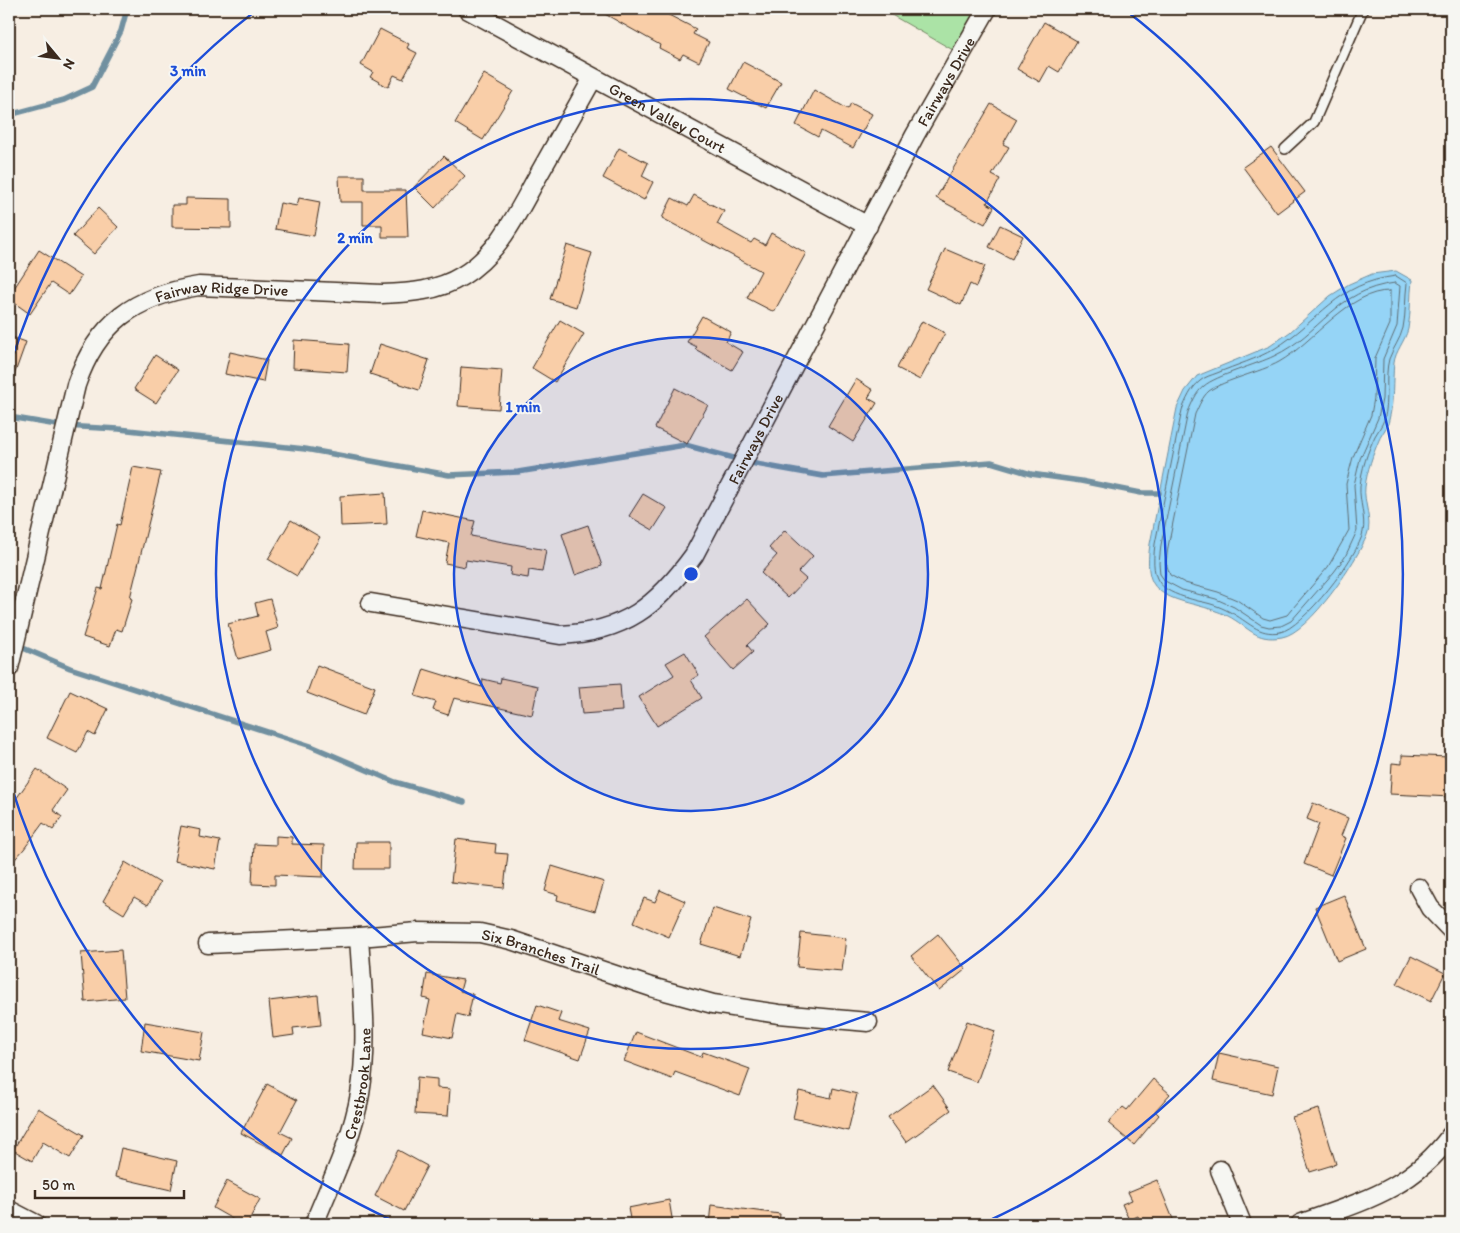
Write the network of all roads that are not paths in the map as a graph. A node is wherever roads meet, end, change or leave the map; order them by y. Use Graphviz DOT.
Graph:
graph roads {
  1 [pos="467,9"];
  2 [pos="986,9"];
  3 [pos="1363,9"];
  4 [pos="592,78"];
  5 [pos="1285,150"];
  6 [pos="868,226"];
  7 [pos="371,603"];
  8 [pos="9,668"];
  9 [pos="1420,888"];
  10 [pos="1451,930"];
  11 [pos="359,937"];
  12 [pos="208,944"];
  13 [pos="868,1022"];
  14 [pos="1451,1136"];
  15 [pos="1220,1170"];
  16 [pos="9,1210"];
  17 [pos="36,1224"];
  18 [pos="314,1224"];
  19 [pos="1242,1224"];
  20 [pos="1300,1224"];
  1 -- 4 [label="street, Green Valley Court"];
  2 -- 6 [label="street, Fairways Drive"];
  3 -- 5 [label="lane"];
  4 -- 6 [label="street, Green Valley Court"];
  4 -- 8 [label="street, Fairway Ridge Drive"];
  6 -- 7 [label="street, Fairways Drive"];
  9 -- 10 [label="street"];
  11 -- 12 [label="street, Six Branches Trail"];
  11 -- 13 [label="street, Six Branches Trail"];
  11 -- 18 [label="street, Crestbrook Lane"];
  14 -- 20 [label="street"];
  15 -- 19 [label="street"];
  16 -- 17 [label="street"];
}
